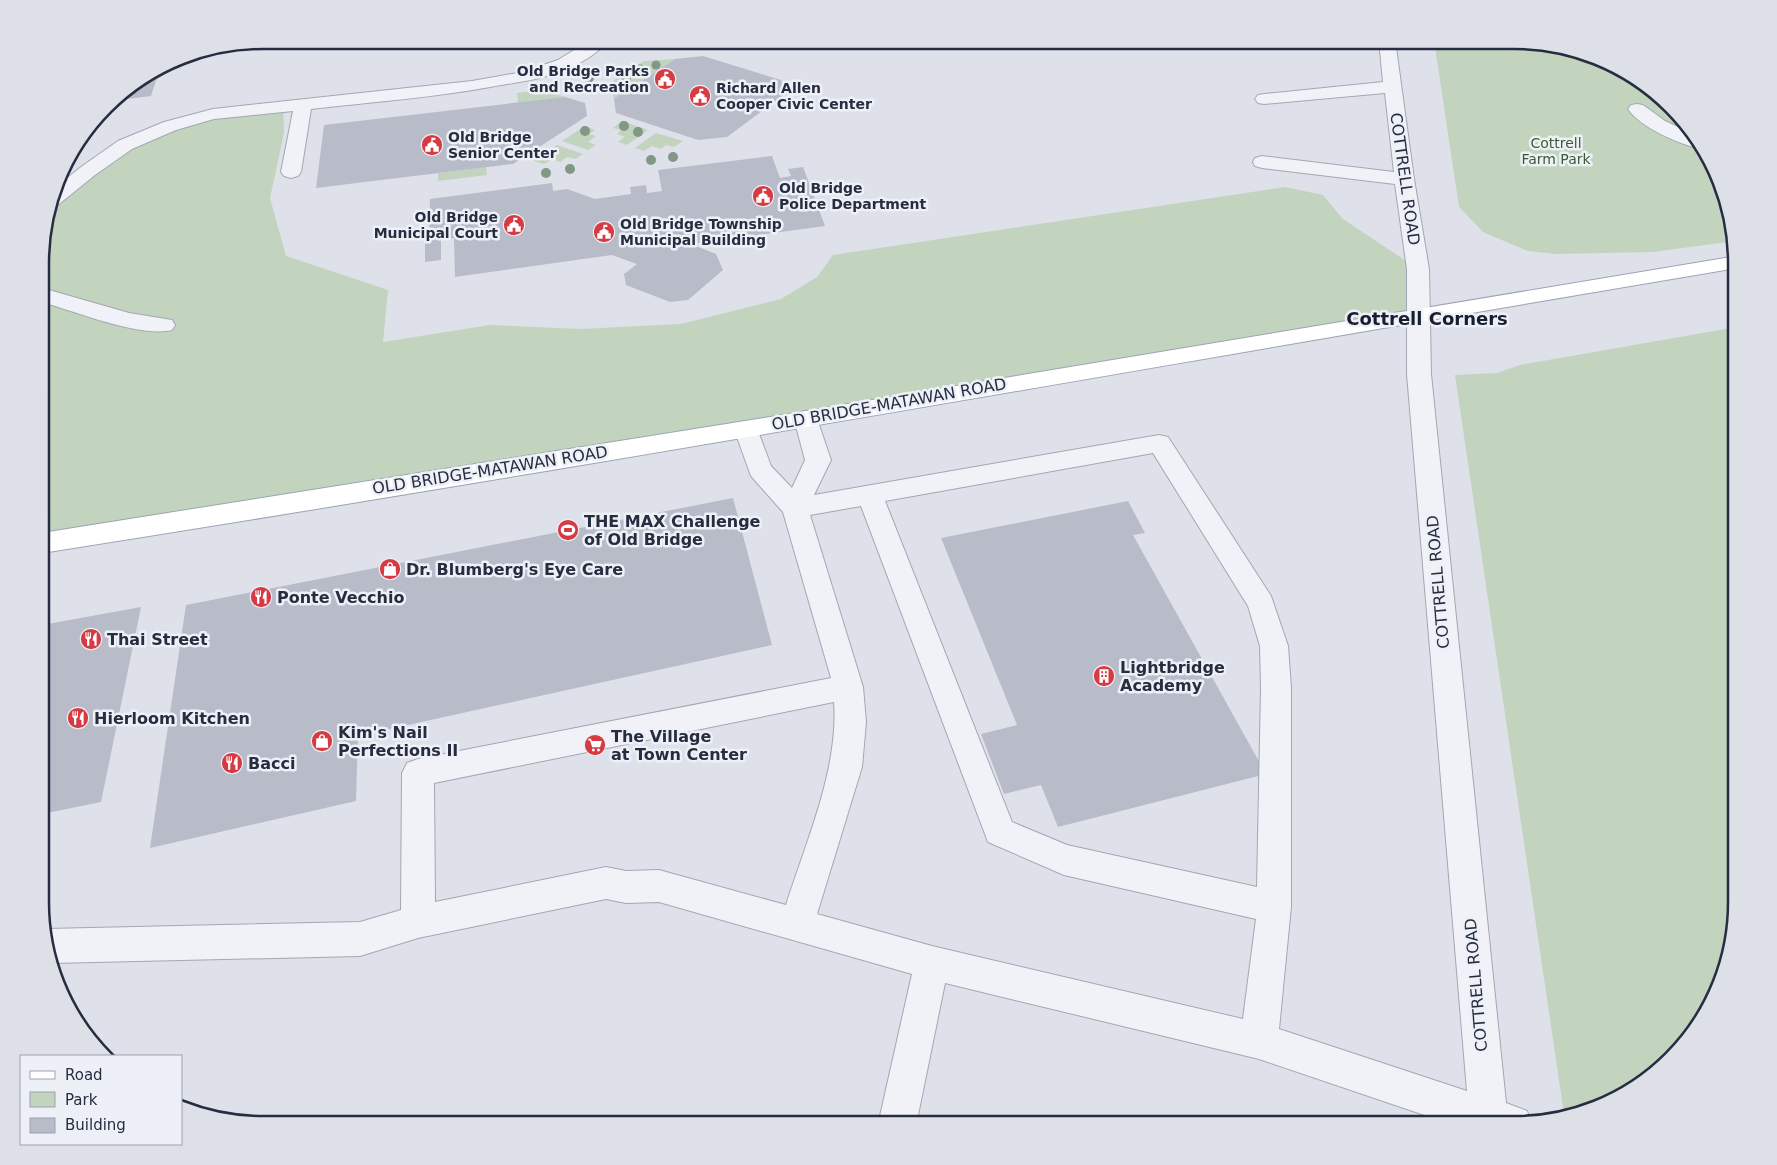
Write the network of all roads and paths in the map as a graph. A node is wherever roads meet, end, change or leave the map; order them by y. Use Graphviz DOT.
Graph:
graph roads {
  1 [pos="589,49"];
  2 [pos="1387,49"];
  3 [pos="1391,87"];
  4 [pos="1264,99"];
  5 [pos="303,103"];
  6 [pos="1637,109"];
  7 [pos="1689,140"];
  8 [pos="1262,162"];
  9 [pos="291,172"];
  10 [pos="1404,179"];
  11 [pos="60,193"];
  12 [pos="1728,263"];
  13 [pos="49,297"];
  14 [pos="1418,314"];
  15 [pos="164,325"];
  16 [pos="806,418"];
  17 [pos="746,428"];
  18 [pos="869,494"];
  19 [pos="795,508"];
  20 [pos="49,542"];
  21 [pos="848,687"];
  22 [pos="1274,907"];
  23 [pos="418,922"];
  24 [pos="796,926"];
  25 [pos="53,946"];
  26 [pos="932,963"];
  27 [pos="1259,1041"];
  28 [pos="900,1116"];
  29 [pos="1479,1116"];
  30 [pos="1496,1116"];
  1 -- 5 [label="street"];
  2 -- 3 [label="street, COTTRELL ROAD"];
  3 -- 4 [label="street"];
  3 -- 10 [label="street, COTTRELL ROAD"];
  5 -- 9 [label="street"];
  5 -- 11 [label="street"];
  6 -- 7 [label="street"];
  8 -- 10 [label="street"];
  10 -- 14 [label="street, COTTRELL ROAD"];
  12 -- 14 [label="main road, OLD BRIDGE-MATAWAN ROAD"];
  13 -- 15 [label="street"];
  14 -- 16 [label="main road, OLD BRIDGE-MATAWAN ROAD"];
  14 -- 30 [label="street, COTTRELL ROAD"];
  16 -- 17 [label="main road, OLD BRIDGE-MATAWAN ROAD"];
  16 -- 19 [label="street"];
  17 -- 19 [label="street"];
  17 -- 20 [label="main road, OLD BRIDGE-MATAWAN ROAD"];
  18 -- 19 [label="street"];
  18 -- 22 [label="street"];
  18 -- 22 [label="street"];
  19 -- 21 [label="street"];
  21 -- 23 [label="street"];
  21 -- 24 [label="street"];
  22 -- 27 [label="street"];
  23 -- 24 [label="street"];
  23 -- 25 [label="street"];
  24 -- 26 [label="street"];
  26 -- 27 [label="street"];
  26 -- 28 [label="street"];
  27 -- 29 [label="street"];
}
